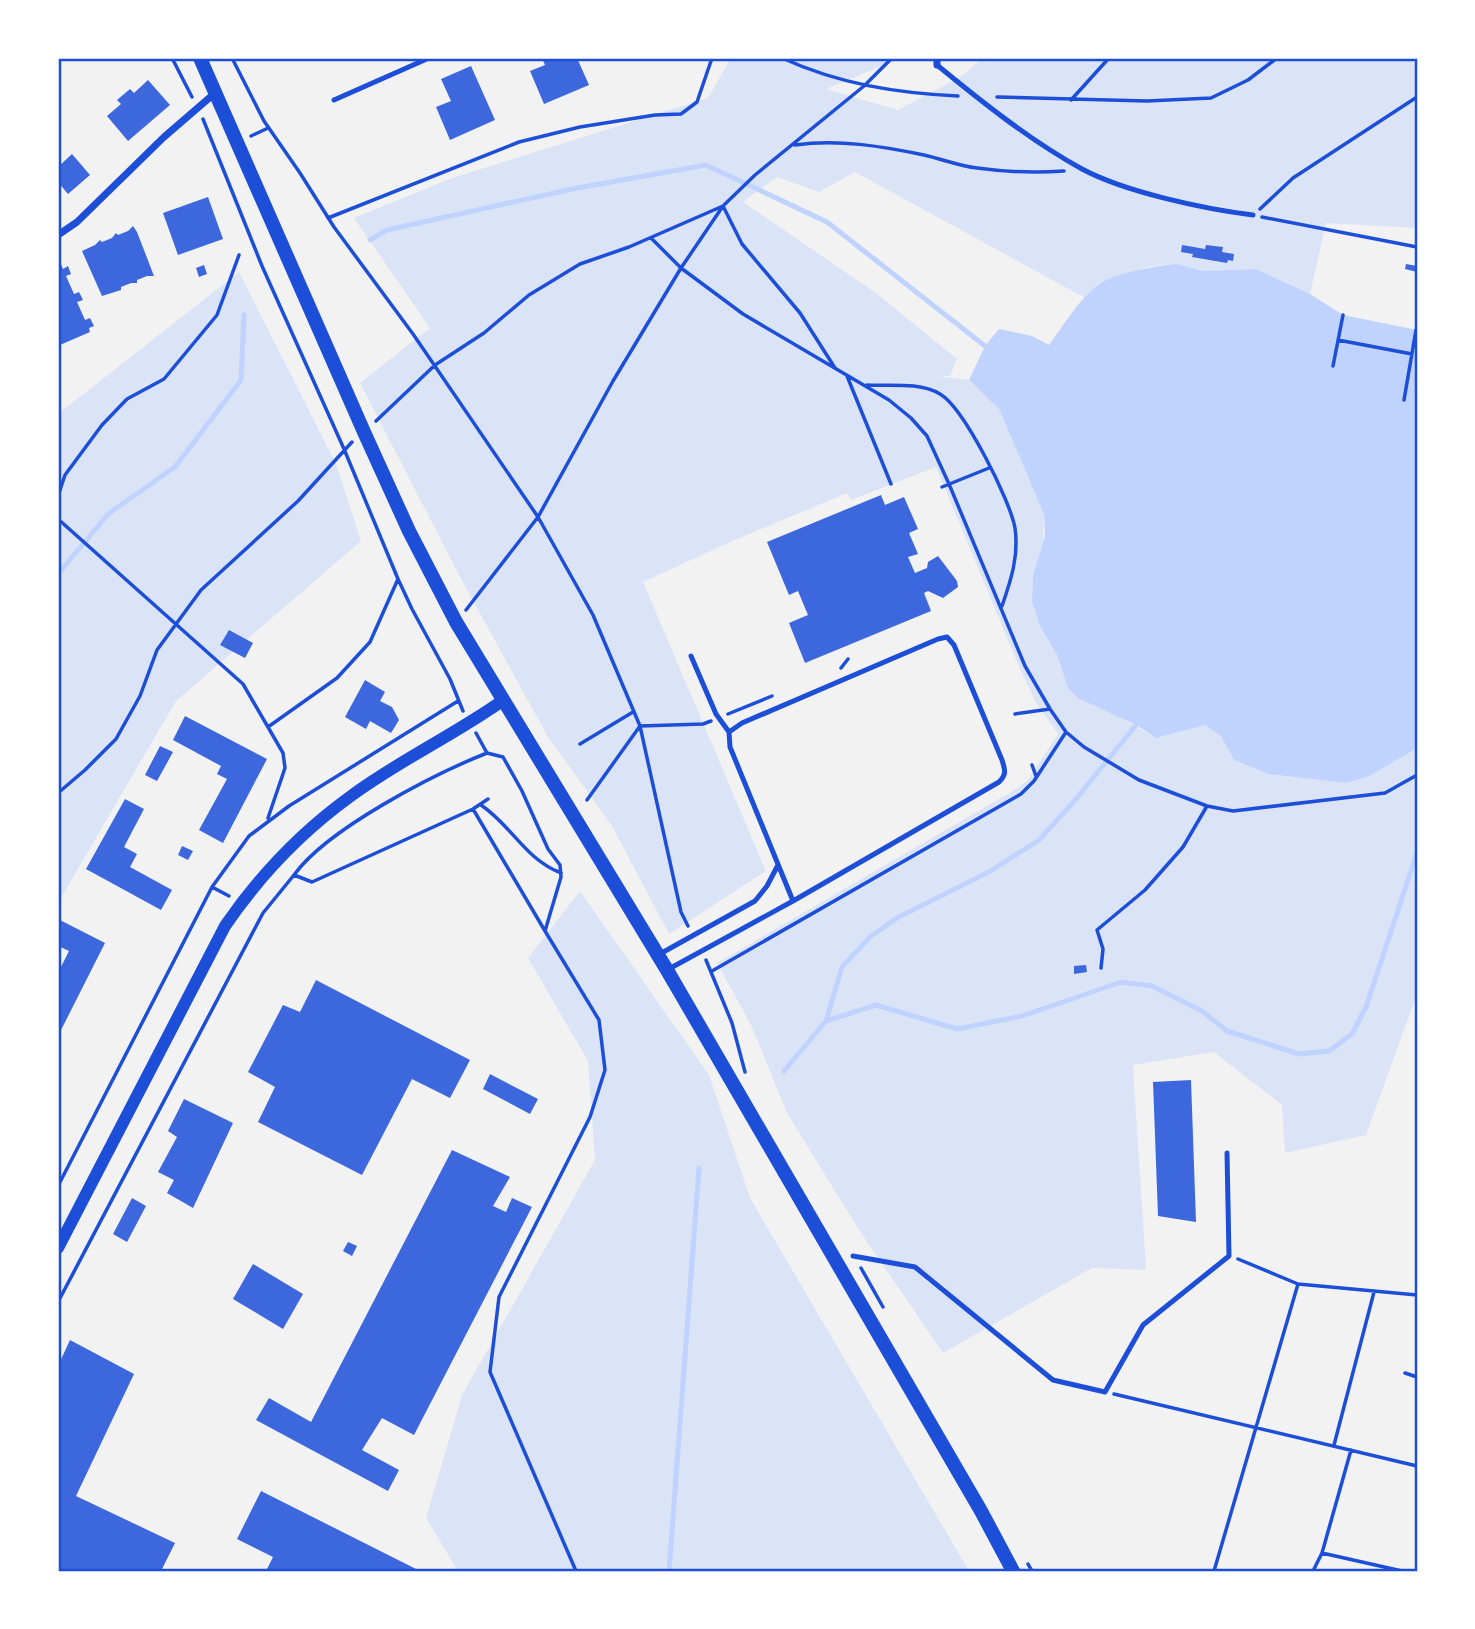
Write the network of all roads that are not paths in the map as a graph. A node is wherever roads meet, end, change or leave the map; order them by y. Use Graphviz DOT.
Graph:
graph roads {
  1 [pos="201,58"];
  2 [pos="429,58"];
  3 [pos="937,61"];
  4 [pos="215,92"];
  5 [pos="334,100"];
  6 [pos="1253,215"];
  7 [pos="58,235"];
  8 [pos="691,656"];
  9 [pos="502,701"];
  10 [pos="729,732"];
  11 [pos="778,865"];
  12 [pos="793,901"];
  13 [pos="658,955"];
  14 [pos="667,970"];
  15 [pos="1227,1153"];
  16 [pos="58,1248"];
  17 [pos="853,1256"];
  18 [pos="1013,1571"];
  1 -- 4 [label="main road"];
  2 -- 5 [label="lane"];
  3 -- 6 [label="lane"];
  4 -- 7 [label="street"];
  4 -- 9 [label="main road"];
  8 -- 10 [label="lane"];
  9 -- 13 [label="main road"];
  9 -- 16 [label="street"];
  10 -- 11 [label="lane"];
  10 -- 12 [label="lane"];
  11 -- 12 [label="lane"];
  11 -- 13 [label="lane"];
  12 -- 14 [label="lane"];
  13 -- 14 [label="main road"];
  14 -- 18 [label="main road"];
  15 -- 17 [label="lane"];
}
